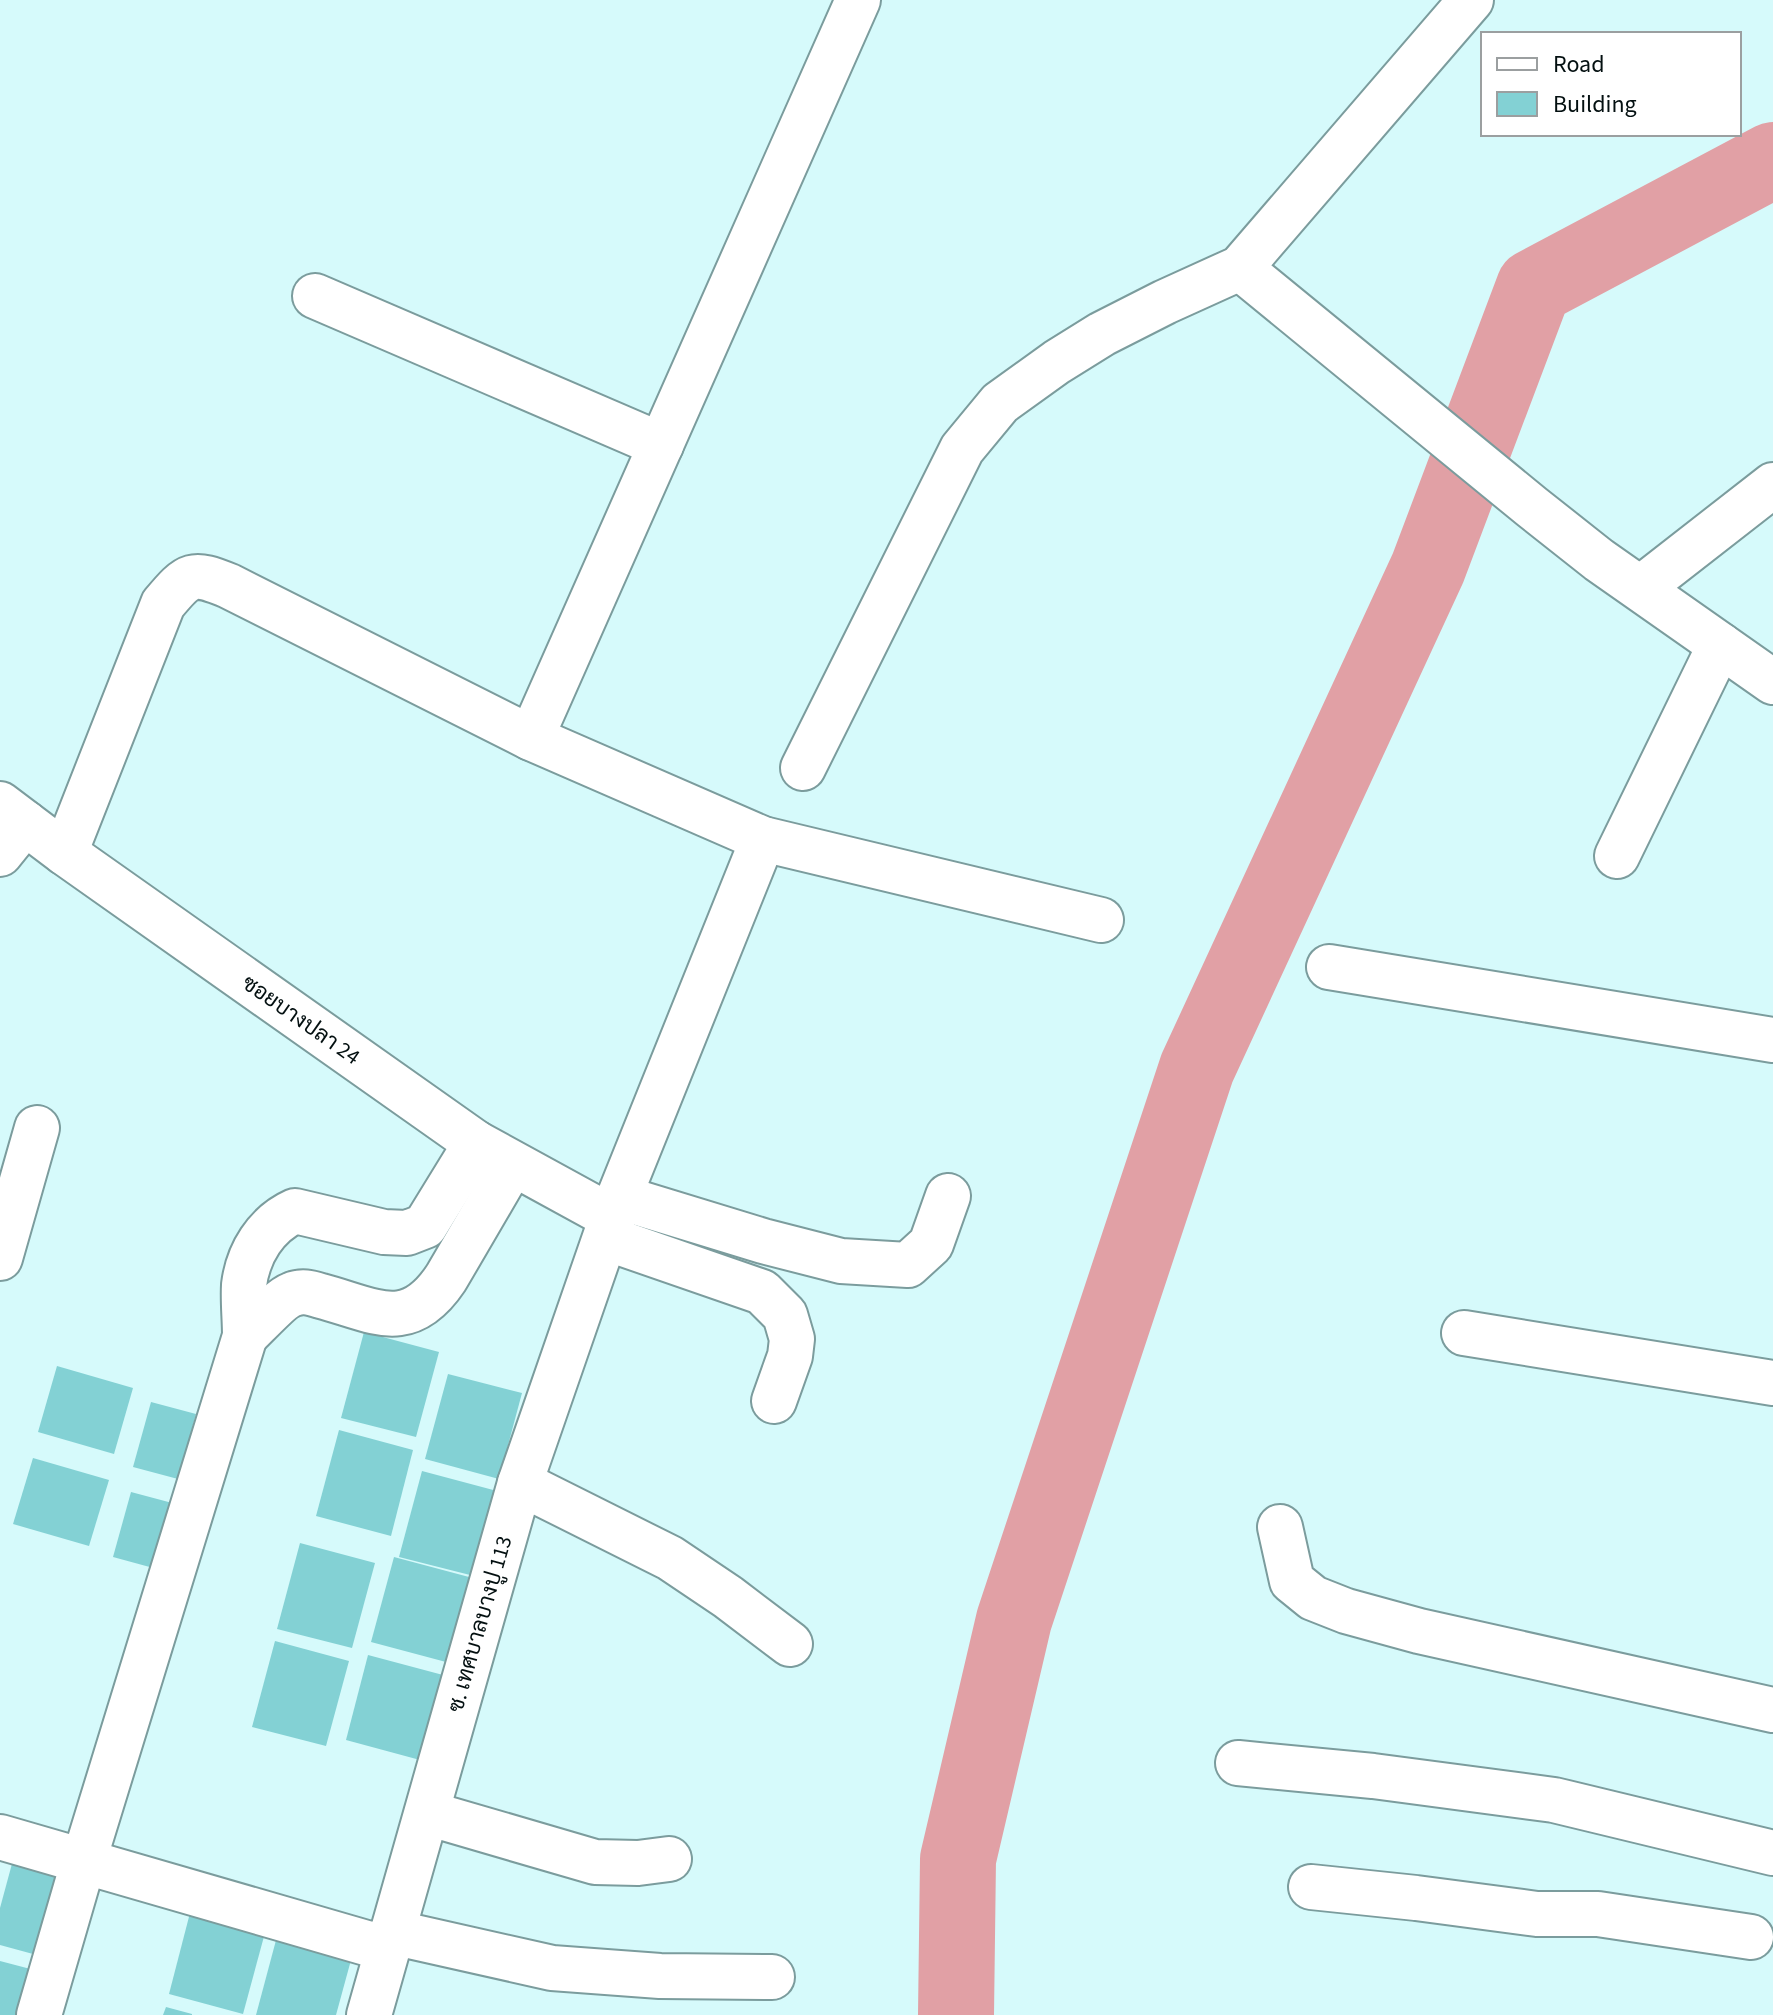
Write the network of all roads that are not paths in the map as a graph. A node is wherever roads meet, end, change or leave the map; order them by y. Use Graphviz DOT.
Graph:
graph roads {
  1 [pos="858,0"];
  2 [pos="1471,0"];
  3 [pos="1240,268"];
  4 [pos="315,296"];
  5 [pos="661,445"];
  6 [pos="1773,485"];
  7 [pos="1641,588"];
  8 [pos="1720,645"];
  9 [pos="1773,682"];
  10 [pos="531,738"];
  11 [pos="803,768"];
  12 [pos="8,827"];
  13 [pos="763,839"];
  14 [pos="65,853"];
  15 [pos="1617,856"];
  16 [pos="1101,920"];
  17 [pos="1329,967"];
  18 [pos="1773,1040"];
  19 [pos="37,1128"];
  20 [pos="494,1154"];
  21 [pos="948,1196"];
  22 [pos="613,1218"];
  23 [pos="0,1258"];
  24 [pos="1464,1333"];
  25 [pos="245,1336"];
  26 [pos="1773,1383"];
  27 [pos="774,1401"];
  28 [pos="520,1483"];
  29 [pos="1280,1527"];
  30 [pos="790,1644"];
  31 [pos="1773,1710"];
  32 [pos="1238,1763"];
  33 [pos="427,1813"];
  34 [pos="0,1837"];
  35 [pos="1773,1853"];
  36 [pos="669,1859"];
  37 [pos="84,1860"];
  38 [pos="1311,1887"];
  39 [pos="1751,1937"];
  40 [pos="390,1941"];
  41 [pos="772,1977"];
  42 [pos="39,2015"];
  43 [pos="369,2015"];
  1 -- 5 [label="street"];
  2 -- 3 [label="street"];
  3 -- 7 [label="street"];
  3 -- 11 [label="street"];
  4 -- 5 [label="street"];
  5 -- 10 [label="street"];
  6 -- 7 [label="street"];
  7 -- 8 [label="street"];
  8 -- 9 [label="street"];
  8 -- 15 [label="street"];
  10 -- 13 [label="street"];
  10 -- 14 [label="street"];
  12 -- 14 [label="street, ซอยบางปลา 24"];
  13 -- 16 [label="street"];
  13 -- 22 [label="street, ซ. เทศบาลบางปู 113"];
  14 -- 20 [label="street, ซอยบางปลา 24"];
  17 -- 18 [label="street"];
  19 -- 23 [label="street"];
  20 -- 22 [label="street, ซอยบางปลา 24"];
  20 -- 25 [label="street"];
  20 -- 25 [label="street"];
  21 -- 22 [label="street"];
  22 -- 27 [label="street"];
  22 -- 28 [label="street, ซ. เทศบาลบางปู 113"];
  24 -- 26 [label="street"];
  25 -- 37 [label="street"];
  28 -- 30 [label="street"];
  28 -- 33 [label="street, ซ. เทศบาลบางปู 113"];
  29 -- 31 [label="street"];
  32 -- 35 [label="street"];
  33 -- 36 [label="street"];
  33 -- 40 [label="street, ซ. เทศบาลบางปู 113"];
  34 -- 37 [label="street"];
  37 -- 40 [label="street"];
  37 -- 42 [label="street"];
  38 -- 39 [label="street"];
  40 -- 41 [label="street"];
  40 -- 43 [label="street, ซ. เทศบาลบางปู 113"];
}
